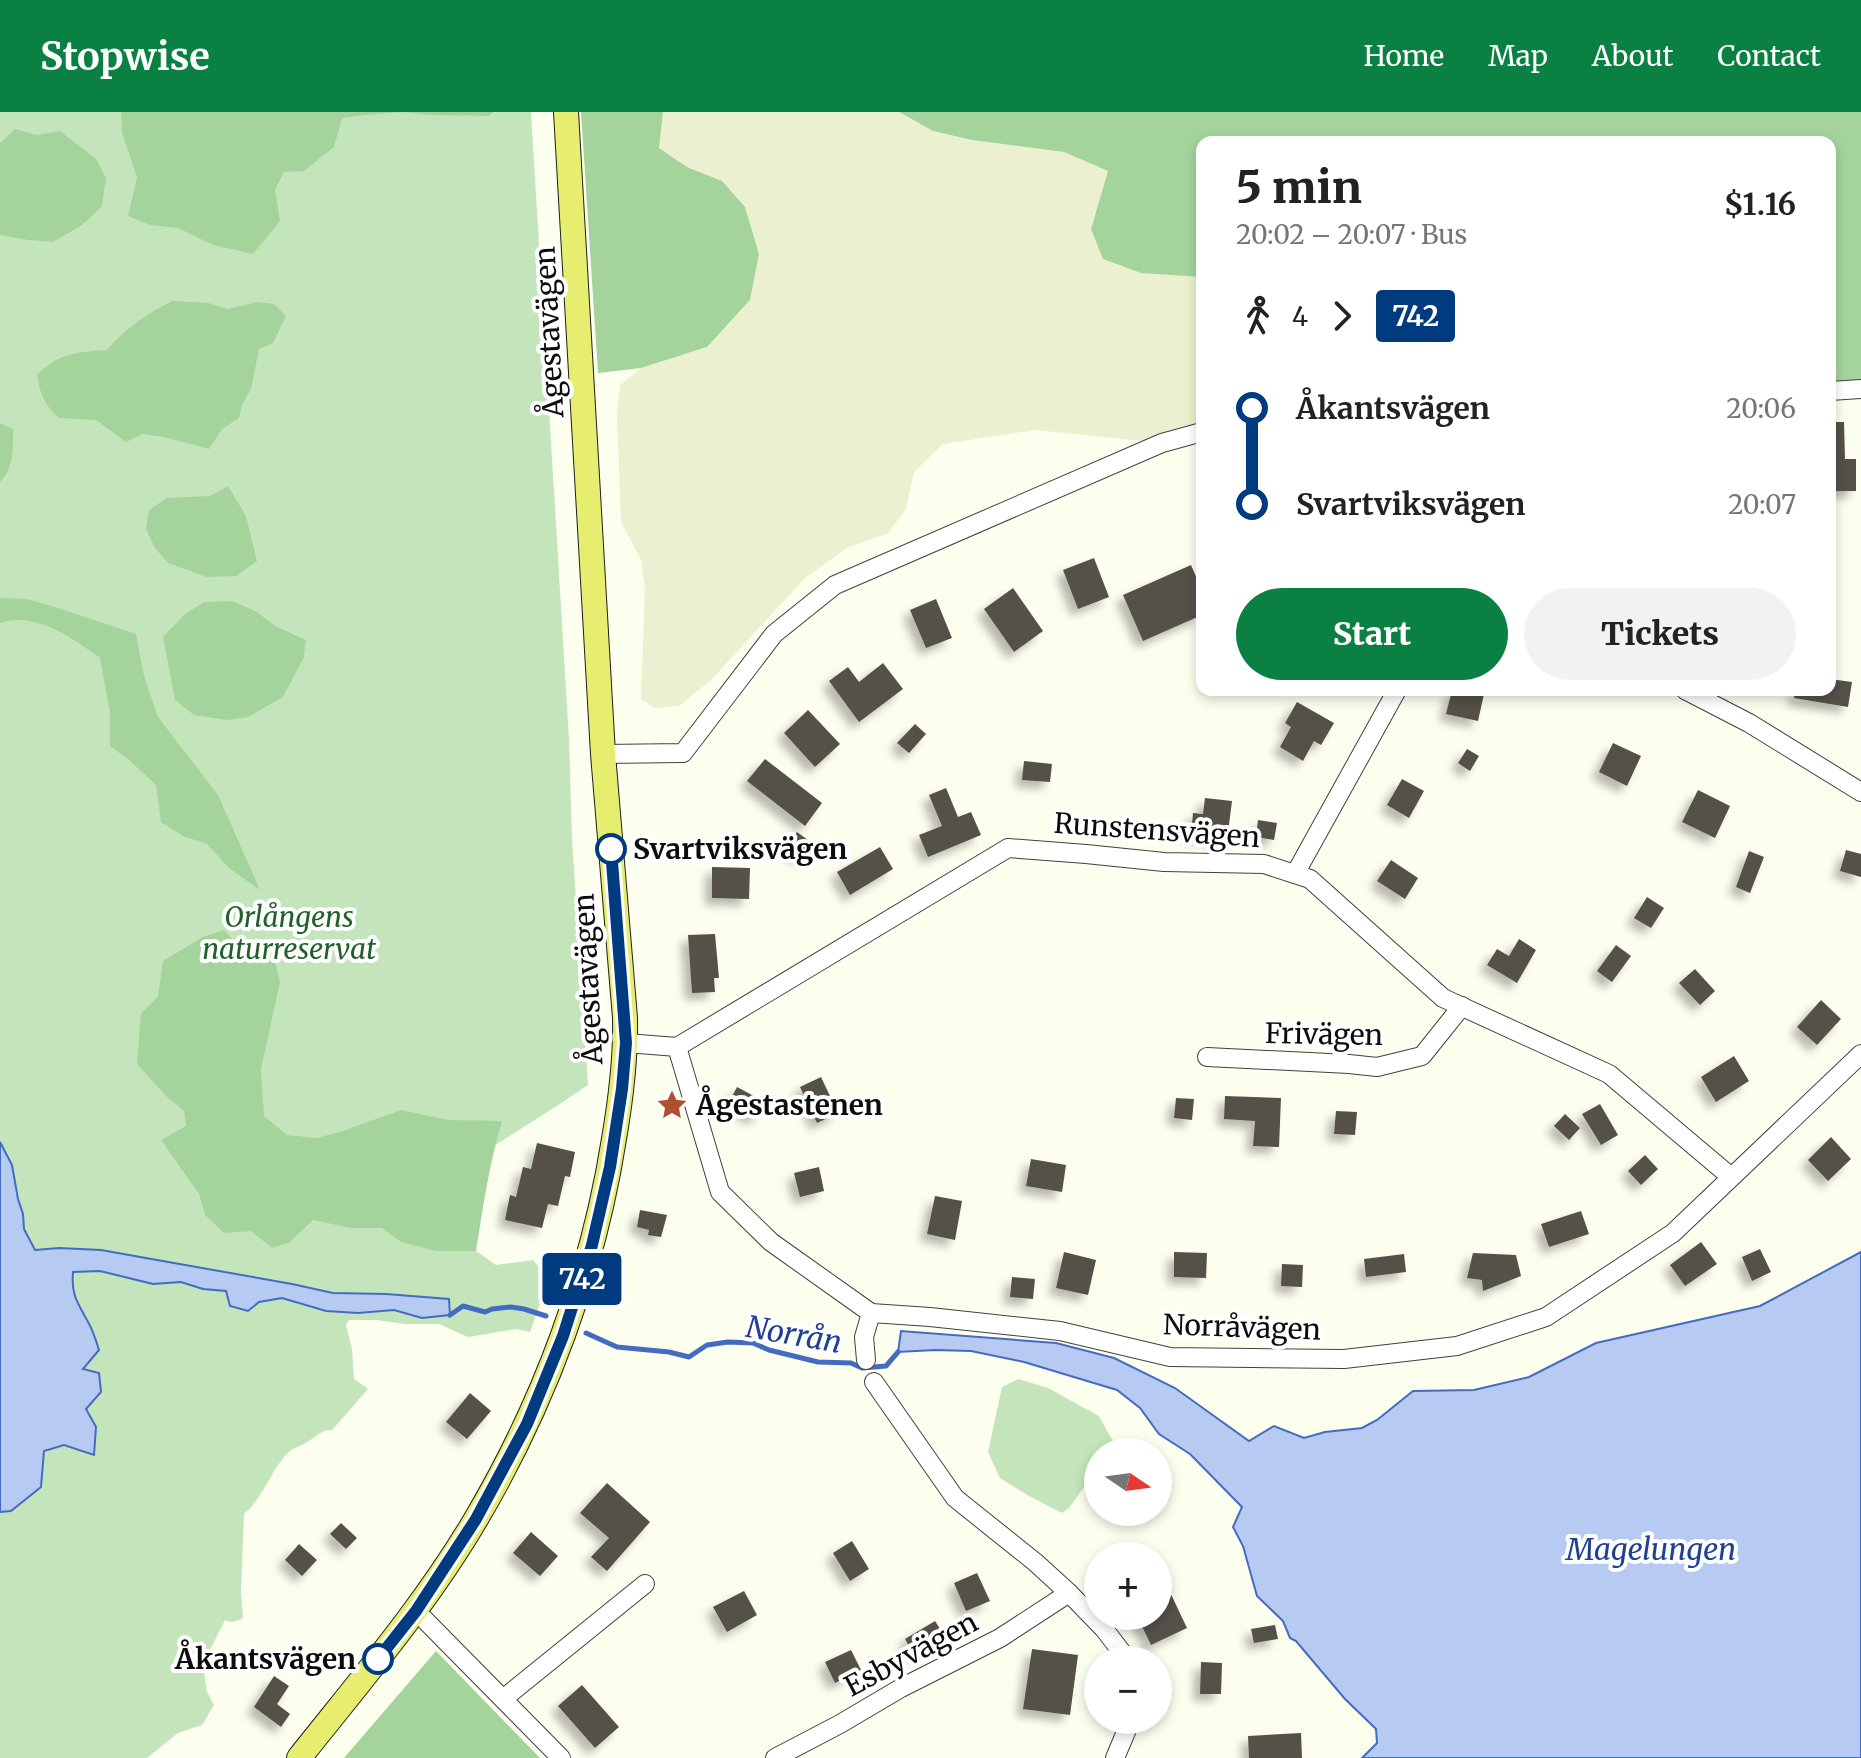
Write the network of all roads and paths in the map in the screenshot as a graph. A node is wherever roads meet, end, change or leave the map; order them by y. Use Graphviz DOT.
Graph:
graph roads {
  1 [pos="566,112"];
  2 [pos="1861,389"];
  3 [pos="1836,391"];
  4 [pos="1196,434"];
  5 [pos="1394,696"];
  6 [pos="1697,696"];
  7 [pos="603,754"];
  8 [pos="1861,792"];
  9 [pos="1295,874"];
  10 [pos="1462,1006"];
  11 [pos="626,1043"];
  12 [pos="677,1047"];
  13 [pos="1861,1054"];
  14 [pos="1207,1057"];
  15 [pos="1731,1177"];
  16 [pos="871,1313"];
  17 [pos="866,1360"];
  18 [pos="874,1382"];
  19 [pos="645,1584"];
  20 [pos="1069,1593"];
  21 [pos="416,1611"];
  22 [pos="1117,1646"];
  23 [pos="503,1699"];
  24 [pos="1125,1734"];
  25 [pos="299,1758"];
  26 [pos="561,1758"];
  27 [pos="775,1758"];
  28 [pos="1115,1758"];
  1 -- 7 [label="main road, Ågestavägen"];
  2 -- 3 [label="street"];
  4 -- 7 [label="street"];
  5 -- 9 [label="street"];
  6 -- 8 [label="street"];
  7 -- 11 [label="main road, Ågestavägen"];
  9 -- 10 [label="street, Runstensvägen"];
  9 -- 12 [label="street, Runstensvägen"];
  10 -- 14 [label="street, Frivägen"];
  10 -- 15 [label="street, Runstensvägen"];
  11 -- 12 [label="street"];
  11 -- 21 [label="main road, Ågestavägen"];
  12 -- 16 [label="street, Norråvägen"];
  13 -- 15 [label="street, Norråvägen"];
  15 -- 16 [label="street, Norråvägen"];
  16 -- 17 [label="street"];
  18 -- 20 [label="street"];
  19 -- 23 [label="street"];
  20 -- 22 [label="street"];
  20 -- 27 [label="street, Esbyvägen"];
  21 -- 23 [label="street"];
  21 -- 25 [label="main road, Ågestavägen"];
  23 -- 26 [label="street"];
  24 -- 28 [label="street"];
}
